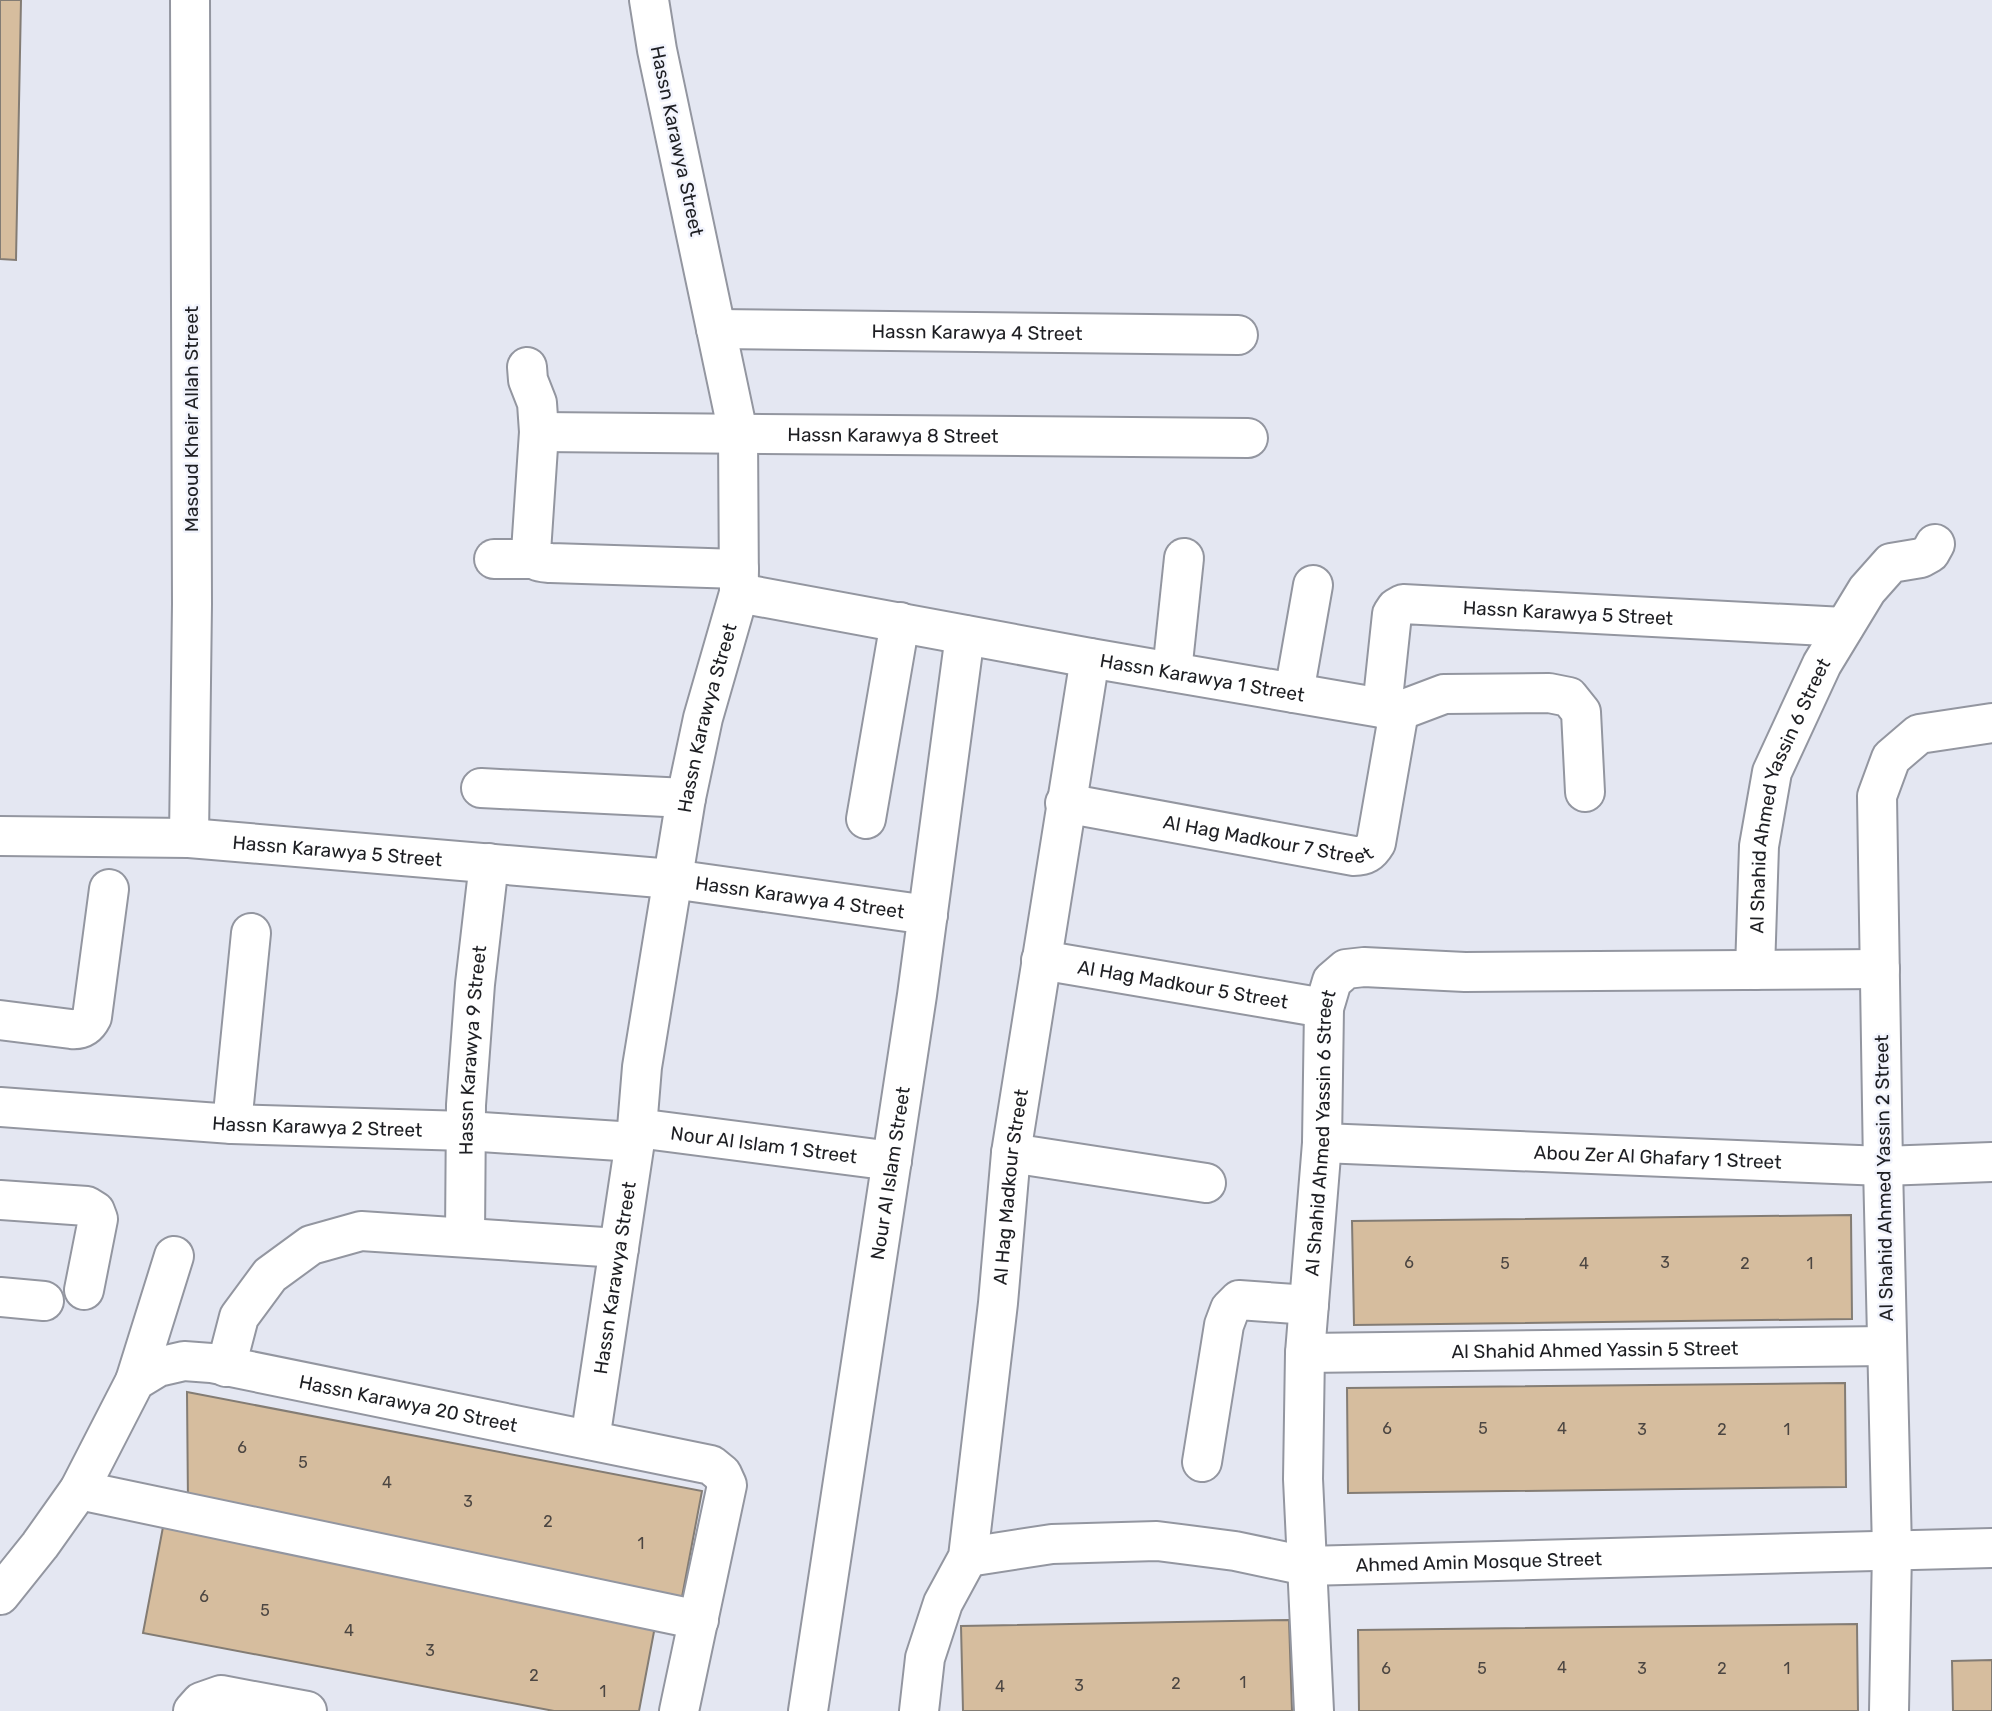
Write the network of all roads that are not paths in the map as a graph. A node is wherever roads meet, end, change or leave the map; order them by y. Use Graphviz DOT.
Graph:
graph roads {
  1 [pos="190,0"];
  2 [pos="649,0"];
  3 [pos="716,329"];
  4 [pos="1238,335"];
  5 [pos="527,367"];
  6 [pos="538,432"];
  7 [pos="738,433"];
  8 [pos="1248,438"];
  9 [pos="1935,544"];
  10 [pos="1184,558"];
  11 [pos="494,559"];
  12 [pos="533,559"];
  13 [pos="739,581"];
  14 [pos="1313,585"];
  15 [pos="900,622"];
  16 [pos="1844,627"];
  17 [pos="965,635"];
  18 [pos="1090,658"];
  19 [pos="1172,672"];
  20 [pos="1294,693"];
  21 [pos="1391,709"];
  22 [pos="1992,723"];
  23 [pos="481,788"];
  24 [pos="1586,792"];
  25 [pos="686,798"];
  26 [pos="1065,803"];
  27 [pos="866,819"];
  28 [pos="0,836"];
  29 [pos="190,838"];
  30 [pos="489,863"];
  31 [pos="673,879"];
  32 [pos="109,889"];
  33 [pos="928,915"];
  34 [pos="251,933"];
  35 [pos="1041,960"];
  36 [pos="1755,970"];
  37 [pos="1880,970"];
  38 [pos="1324,1008"];
  39 [pos="0,1020"];
  40 [pos="0,1107"];
  41 [pos="232,1124"];
  42 [pos="466,1131"];
  43 [pos="636,1135"];
  44 [pos="1322,1143"];
  45 [pos="1010,1153"];
  46 [pos="892,1161"];
  47 [pos="1992,1162"];
  48 [pos="1883,1167"];
  49 [pos="1206,1183"];
  50 [pos="0,1200"];
  51 [pos="465,1237"];
  52 [pos="619,1248"];
  53 [pos="174,1256"];
  54 [pos="84,1290"];
  55 [pos="0,1297"];
  56 [pos="44,1301"];
  57 [pos="1309,1305"];
  58 [pos="1887,1346"];
  59 [pos="1305,1353"];
  60 [pos="226,1367"];
  61 [pos="135,1381"];
  62 [pos="590,1440"];
  63 [pos="1202,1462"];
  64 [pos="79,1490"];
  65 [pos="1992,1548"];
  66 [pos="1892,1550"];
  67 [pos="968,1558"];
  68 [pos="1306,1566"];
  69 [pos="0,1595"];
  70 [pos="699,1620"];
  71 [pos="193,1711"];
  72 [pos="307,1711"];
  73 [pos="679,1711"];
  74 [pos="808,1711"];
  75 [pos="919,1711"];
  76 [pos="1314,1711"];
  77 [pos="1889,1711"];
  1 -- 29 [label="street, Masoud Kheir Allah Street"];
  2 -- 3 [label="street, Hassn Karawya Street"];
  3 -- 4 [label="street, Hassn Karawya 4 Street"];
  3 -- 7 [label="street, Hassn Karawya Street"];
  5 -- 6 [label="street"];
  6 -- 7 [label="street, Hassn Karawya 8 Street"];
  6 -- 12 [label="street"];
  7 -- 8 [label="street, Hassn Karawya 8 Street"];
  7 -- 13 [label="street, Hassn Karawya Street"];
  9 -- 16 [label="street, Al Shahid Ahmed Yassin 6 Street"];
  10 -- 19 [label="street"];
  11 -- 12 [label="street, Hassn Karawya 1 Street"];
  12 -- 13 [label="street, Hassn Karawya 1 Street"];
  13 -- 15 [label="street, Hassn Karawya 1 Street"];
  13 -- 25 [label="street, Hassn Karawya Street"];
  14 -- 20 [label="street"];
  15 -- 17 [label="street, Hassn Karawya 1 Street"];
  15 -- 27 [label="street"];
  16 -- 21 [label="street, Hassn Karawya 5 Street"];
  16 -- 36 [label="street, Al Shahid Ahmed Yassin 6 Street"];
  17 -- 18 [label="street, Hassn Karawya 1 Street"];
  17 -- 33 [label="street, Nour Al Islam Street"];
  18 -- 19 [label="street, Hassn Karawya 1 Street"];
  18 -- 26 [label="street, Al Hag Madkour Street"];
  19 -- 20 [label="street, Hassn Karawya 1 Street"];
  20 -- 21 [label="street, Hassn Karawya 1 Street"];
  21 -- 24 [label="street"];
  21 -- 26 [label="street, Al Hag Madkour 7 Street"];
  22 -- 37 [label="street, Al Shahid Ahmed Yassin 2 Street"];
  23 -- 25 [label="street"];
  25 -- 31 [label="street, Hassn Karawya Street"];
  26 -- 35 [label="street, Al Hag Madkour Street"];
  28 -- 29 [label="street, Hassn Karawya 5 Street"];
  29 -- 30 [label="street, Hassn Karawya 5 Street"];
  30 -- 31 [label="street, Hassn Karawya 5 Street"];
  30 -- 42 [label="street, Hassn Karawya 9 Street"];
  31 -- 33 [label="street, Hassn Karawya 4 Street"];
  31 -- 43 [label="street, Hassn Karawya Street"];
  32 -- 39 [label="street"];
  33 -- 46 [label="street, Nour Al Islam Street"];
  34 -- 41 [label="street"];
  35 -- 38 [label="street, Al Hag Madkour 5 Street"];
  35 -- 45 [label="street, Al Hag Madkour Street"];
  36 -- 37 [label="street, Al Shahid Ahmed Yassin 6 Street"];
  36 -- 38 [label="street, Al Shahid Ahmed Yassin 6 Street"];
  37 -- 48 [label="street, Al Shahid Ahmed Yassin 2 Street"];
  38 -- 44 [label="street, Al Shahid Ahmed Yassin 6 Street"];
  40 -- 41 [label="street, Hassn Karawya 2 Street"];
  41 -- 42 [label="street, Hassn Karawya 2 Street"];
  42 -- 43 [label="street, Hassn Karawya 2 Street"];
  42 -- 51 [label="street, Hassn Karawya 9 Street"];
  43 -- 46 [label="street, Nour Al Islam 1 Street"];
  43 -- 52 [label="street, Hassn Karawya Street"];
  44 -- 48 [label="street, Abou Zer Al Ghafary 1 Street"];
  44 -- 57 [label="street, Al Shahid Ahmed Yassin 6 Street"];
  45 -- 49 [label="street"];
  45 -- 67 [label="street, Al Hag Madkour Street"];
  46 -- 74 [label="street, Nour Al Islam Street"];
  47 -- 48 [label="street, Abou Zer Al Ghafary 1 Street"];
  48 -- 58 [label="street, Al Shahid Ahmed Yassin 2 Street"];
  50 -- 54 [label="street"];
  51 -- 52 [label="street"];
  51 -- 60 [label="street"];
  52 -- 62 [label="street, Hassn Karawya Street"];
  53 -- 61 [label="street"];
  55 -- 56 [label="street"];
  57 -- 59 [label="street, Al Shahid Ahmed Yassin 6 Street"];
  57 -- 63 [label="street"];
  58 -- 59 [label="street, Al Shahid Ahmed Yassin 5 Street"];
  58 -- 66 [label="street, Al Shahid Ahmed Yassin 2 Street"];
  59 -- 68 [label="street, Al Shahid Ahmed Yassin 6 Street"];
  60 -- 61 [label="street, Hassn Karawya 20 Street"];
  60 -- 62 [label="street, Hassn Karawya 20 Street"];
  61 -- 64 [label="street"];
  62 -- 70 [label="street, Hassn Karawya 20 Street"];
  64 -- 69 [label="street"];
  64 -- 70 [label="street"];
  65 -- 66 [label="street, Ahmed Amin Mosque Street"];
  66 -- 68 [label="street, Ahmed Amin Mosque Street"];
  66 -- 77 [label="street, Al Shahid Ahmed Yassin 2 Street"];
  67 -- 68 [label="street, Ahmed Amin Mosque Street"];
  67 -- 75 [label="street, Al Hag Madkour Street"];
  68 -- 76 [label="street, Al Shahid Ahmed Yassin 6 Street"];
  70 -- 73 [label="street, Hassn Karawya 20 Street"];
  71 -- 72 [label="street"];
}
